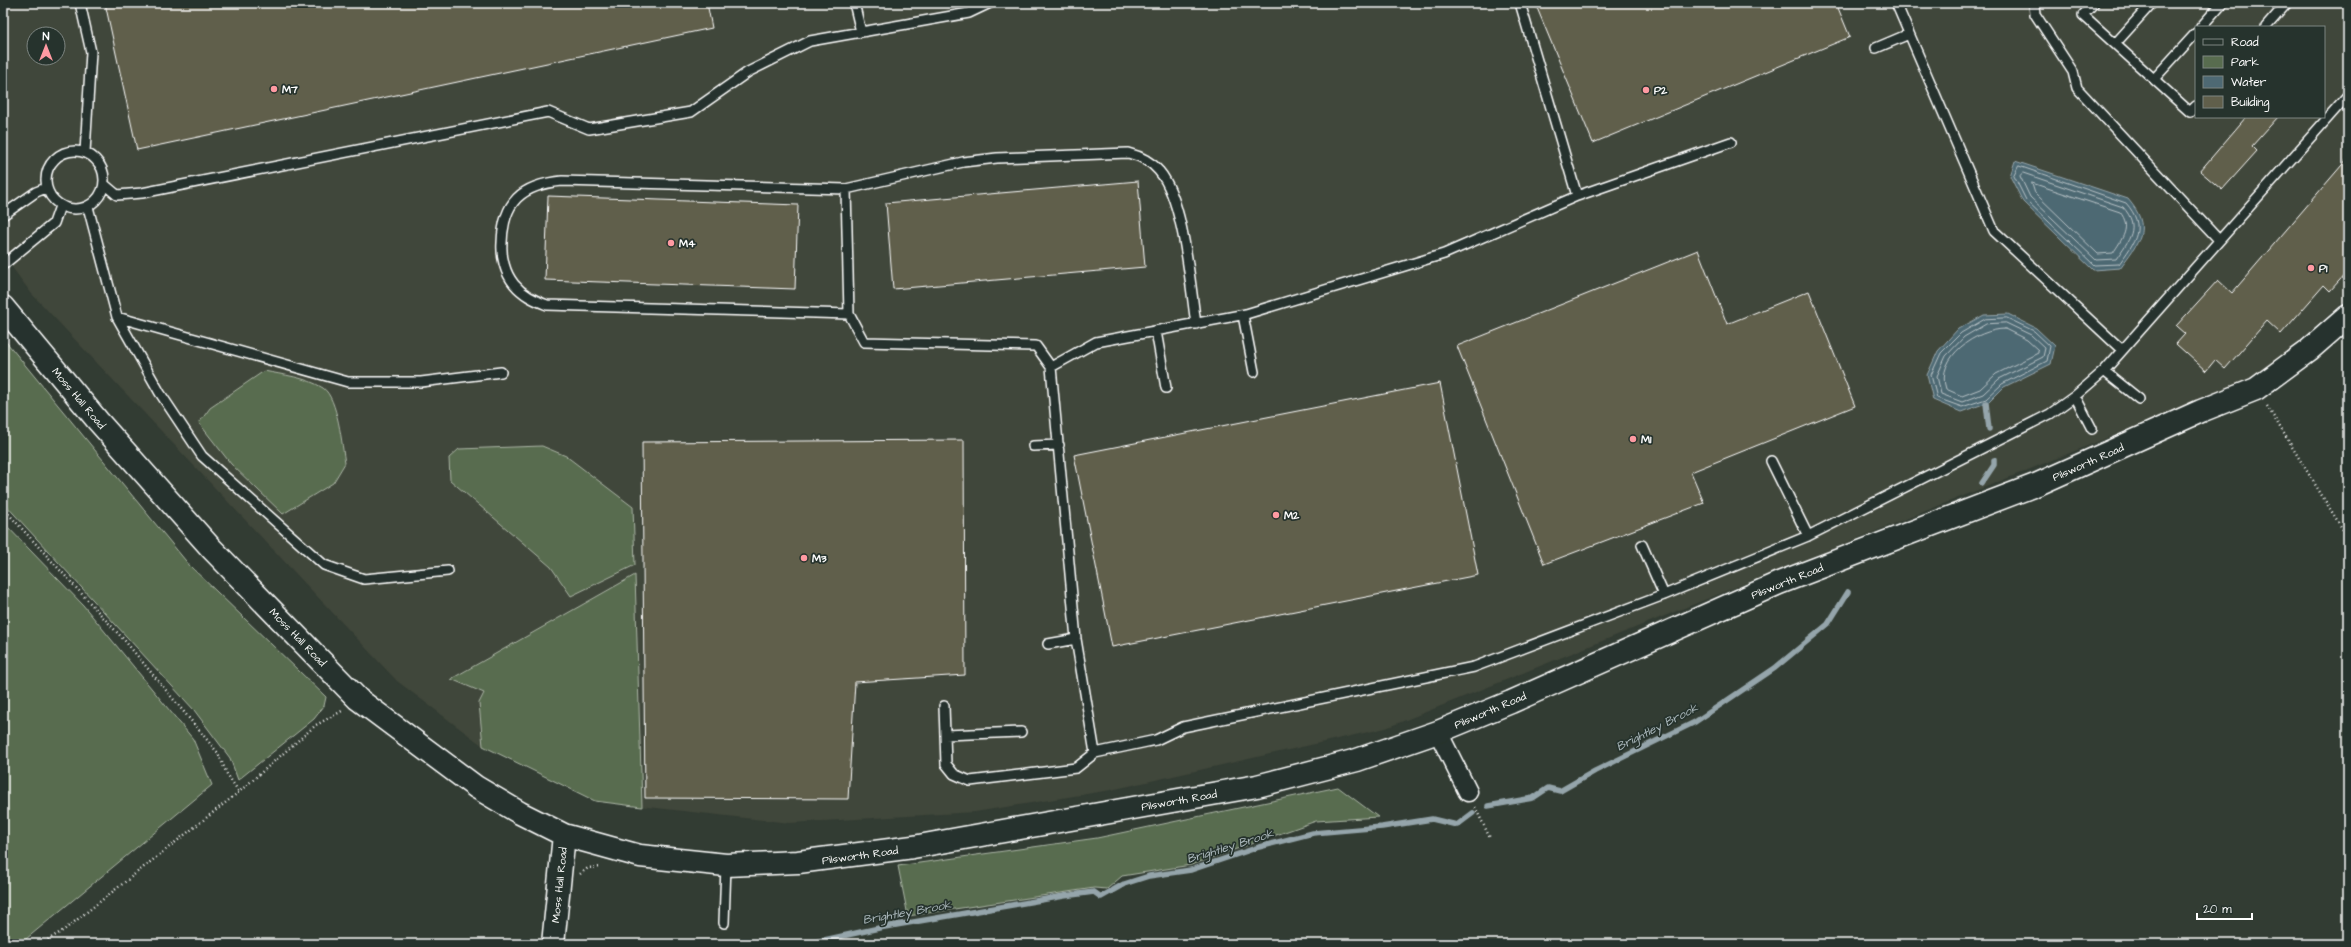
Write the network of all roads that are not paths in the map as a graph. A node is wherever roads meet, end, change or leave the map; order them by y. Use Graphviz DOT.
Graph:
graph roads {
  1 [pos="80,3"];
  2 [pos="854,3"];
  3 [pos="990,3"];
  4 [pos="1520,3"];
  5 [pos="1896,3"];
  6 [pos="2034,3"];
  7 [pos="2094,3"];
  8 [pos="2152,3"];
  9 [pos="2222,3"];
  10 [pos="2287,3"];
  11 [pos="2202,26"];
  12 [pos="2267,26"];
  13 [pos="861,32"];
  14 [pos="1909,34"];
  15 [pos="2195,34"];
  16 [pos="2115,44"];
  17 [pos="1876,48"];
  18 [pos="2154,79"];
  19 [pos="2348,95"];
  20 [pos="2195,107"];
  21 [pos="1731,142"];
  22 [pos="85,152"];
  23 [pos="104,184"];
  24 [pos="46,188"];
  25 [pos="846,188"];
  26 [pos="1577,196"];
  27 [pos="60,206"];
  28 [pos="88,206"];
  29 [pos="3,215"];
  30 [pos="2219,240"];
  31 [pos="3,265"];
  32 [pos="3,307"];
  33 [pos="849,314"];
  34 [pos="1243,315"];
  35 [pos="2348,316"];
  36 [pos="117,317"];
  37 [pos="1196,324"];
  38 [pos="1156,331"];
  39 [pos="2122,350"];
  40 [pos="1051,367"];
  41 [pos="2104,371"];
  42 [pos="501,372"];
  43 [pos="1254,372"];
  44 [pos="1166,388"];
  45 [pos="2075,396"];
  46 [pos="2139,399"];
  47 [pos="2092,429"];
  48 [pos="1059,445"];
  49 [pos="1033,446"];
  50 [pos="1771,461"];
  51 [pos="1808,536"];
  52 [pos="1642,545"];
  53 [pos="448,572"];
  54 [pos="1664,595"];
  55 [pos="1076,639"];
  56 [pos="1048,644"];
  57 [pos="944,706"];
  58 [pos="1021,732"];
  59 [pos="1438,732"];
  60 [pos="945,735"];
  61 [pos="1095,753"];
  62 [pos="1468,792"];
  63 [pos="564,835"];
  64 [pos="726,865"];
  65 [pos="724,923"];
  66 [pos="553,944"];
  1 -- 22 [label="lane"];
  2 -- 13 [label="lane"];
  3 -- 13 [label="lane"];
  4 -- 26 [label="lane"];
  5 -- 14 [label="lane"];
  6 -- 30 [label="lane"];
  7 -- 16 [label="lane"];
  8 -- 16 [label="lane"];
  9 -- 11 [label="lane"];
  10 -- 12 [label="lane"];
  13 -- 23 [label="lane"];
  14 -- 17 [label="lane"];
  14 -- 39 [label="lane"];
  15 -- 18 [label="lane"];
  16 -- 18 [label="lane"];
  18 -- 20 [label="lane"];
  19 -- 30 [label="lane"];
  21 -- 26 [label="lane"];
  22 -- 23 [label="lane"];
  22 -- 24 [label="lane"];
  23 -- 28 [label="lane"];
  24 -- 27 [label="lane"];
  24 -- 29 [label="lane"];
  25 -- 33 [label="lane"];
  25 -- 33 [label="lane"];
  25 -- 37 [label="lane"];
  26 -- 34 [label="lane"];
  27 -- 28 [label="lane"];
  27 -- 31 [label="lane"];
  28 -- 36 [label="lane"];
  30 -- 39 [label="lane"];
  32 -- 63 [label="street, Moss Hall Road"];
  33 -- 40 [label="lane"];
  34 -- 37 [label="lane"];
  34 -- 43 [label="lane"];
  35 -- 59 [label="street, Pilsworth Road"];
  36 -- 42 [label="lane"];
  36 -- 53 [label="lane"];
  37 -- 38 [label="lane"];
  38 -- 40 [label="lane"];
  38 -- 44 [label="lane"];
  39 -- 41 [label="lane"];
  40 -- 48 [label="lane"];
  41 -- 45 [label="lane"];
  41 -- 46 [label="lane"];
  45 -- 47 [label="lane"];
  45 -- 51 [label="lane"];
  48 -- 49 [label="lane"];
  48 -- 55 [label="lane"];
  50 -- 51 [label="lane"];
  51 -- 54 [label="lane"];
  52 -- 54 [label="lane"];
  54 -- 61 [label="lane"];
  55 -- 56 [label="lane"];
  55 -- 61 [label="lane"];
  57 -- 60 [label="lane"];
  58 -- 60 [label="lane"];
  59 -- 62 [label="street"];
  59 -- 64 [label="street, Pilsworth Road"];
  60 -- 61 [label="lane"];
  63 -- 64 [label="street, Pilsworth Road"];
  63 -- 66 [label="street, Moss Hall Road"];
  64 -- 65 [label="lane"];
}
